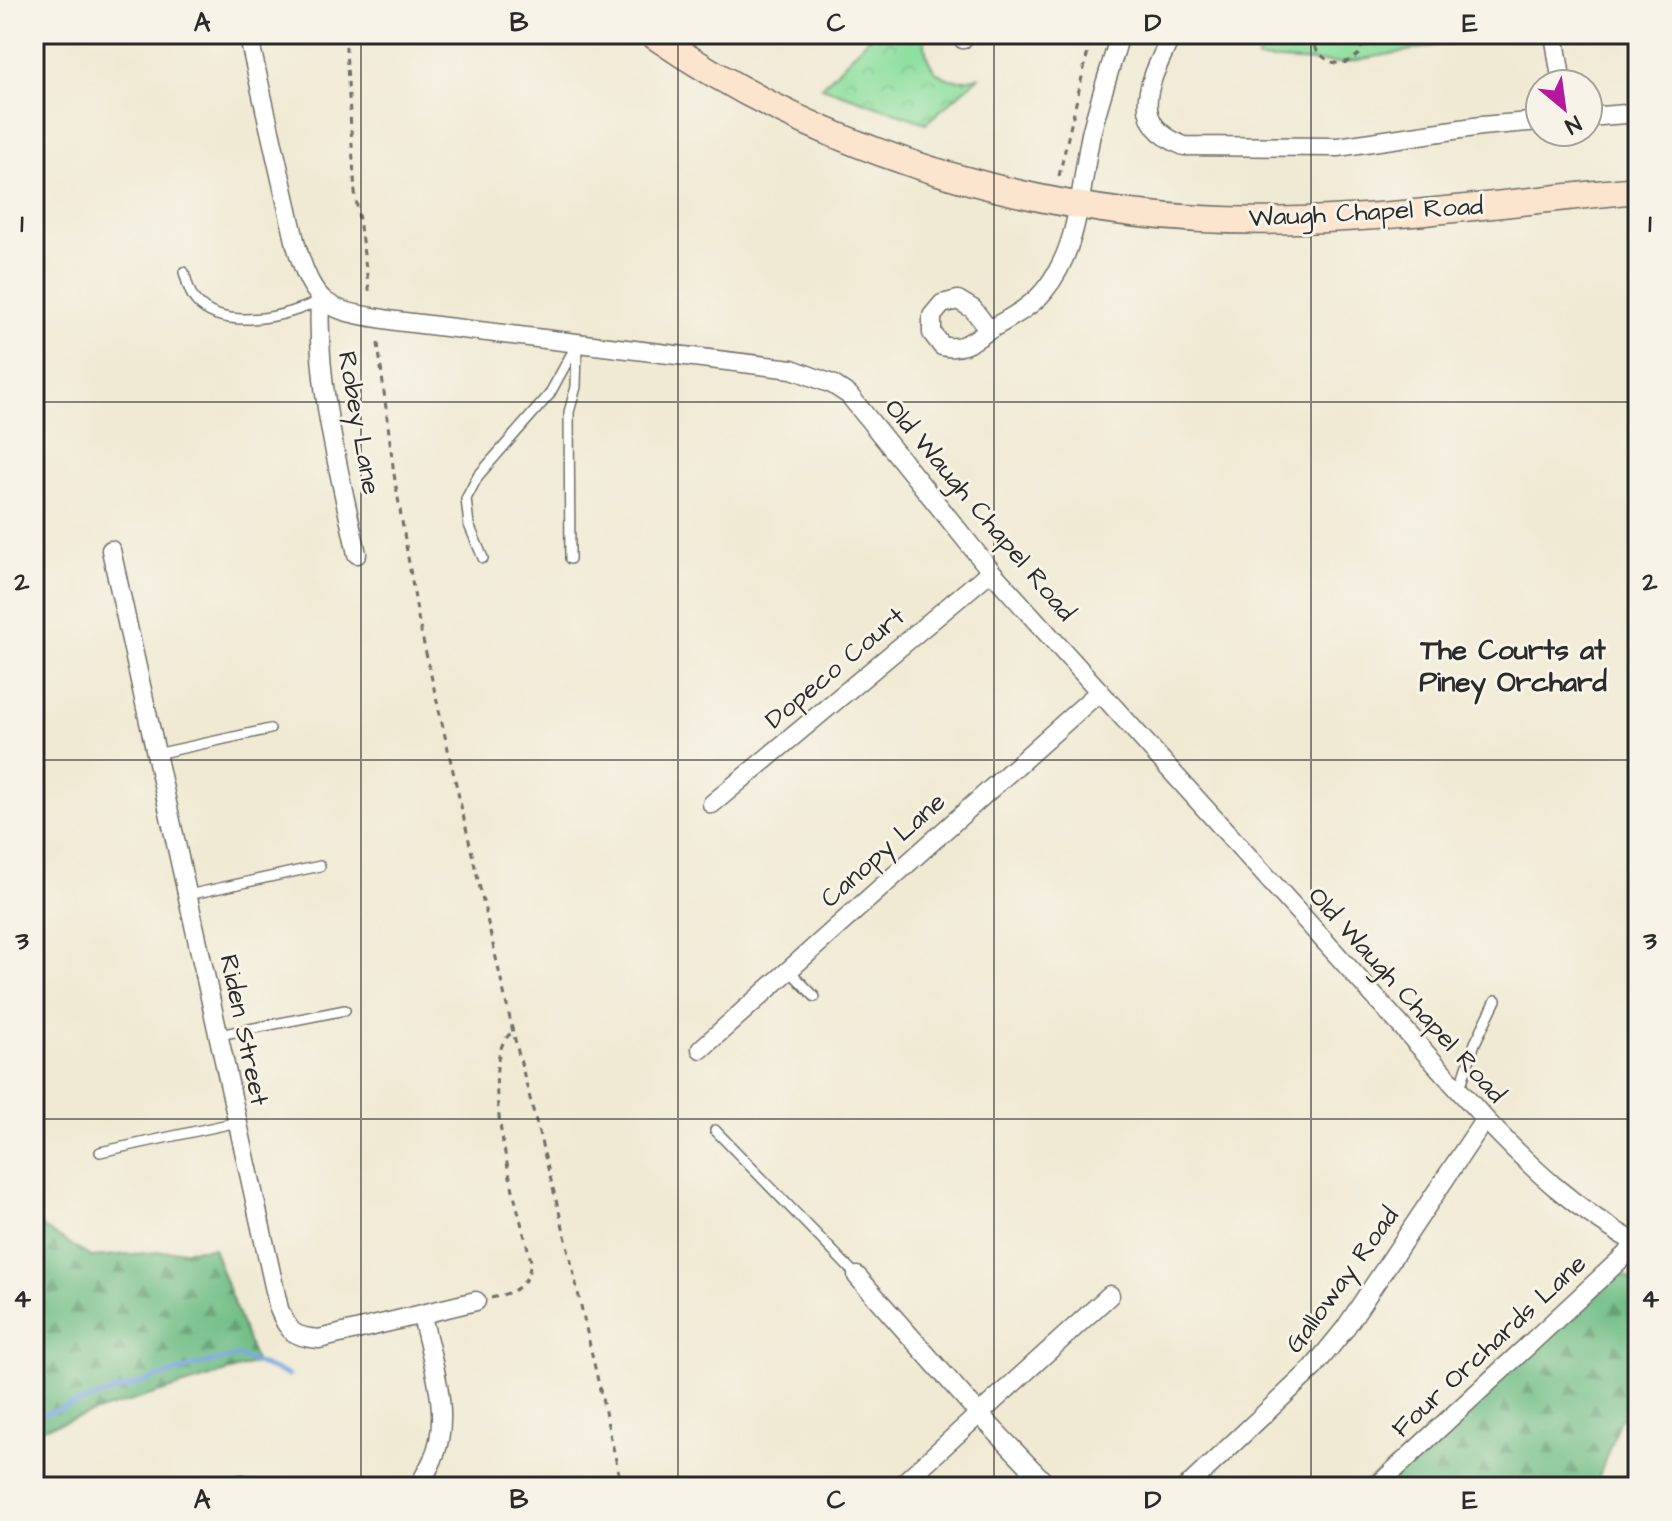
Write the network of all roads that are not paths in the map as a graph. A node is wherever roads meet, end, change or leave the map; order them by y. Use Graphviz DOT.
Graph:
graph roads {
  1 [pos="248,34"];
  2 [pos="1120,34"];
  3 [pos="1172,34"];
  4 [pos="1554,34"];
  5 [pos="665,38"];
  6 [pos="1559,68"];
  7 [pos="1638,113"];
  8 [pos="1604,116"];
  9 [pos="1524,122"];
  10 [pos="1638,190"];
  11 [pos="1078,206"];
  12 [pos="184,272"];
  13 [pos="320,300"];
  14 [pos="989,330"];
  15 [pos="578,342"];
  16 [pos="111,550"];
  17 [pos="357,554"];
  18 [pos="483,558"];
  19 [pos="570,559"];
  20 [pos="991,571"];
  21 [pos="1100,691"];
  22 [pos="270,729"];
  23 [pos="156,754"];
  24 [pos="712,804"];
  25 [pos="320,866"];
  26 [pos="188,895"];
  27 [pos="789,970"];
  28 [pos="815,997"];
  29 [pos="1496,1000"];
  30 [pos="345,1010"];
  31 [pos="219,1035"];
  32 [pos="701,1049"];
  33 [pos="1459,1091"];
  34 [pos="1485,1119"];
  35 [pos="238,1122"];
  36 [pos="715,1130"];
  37 [pos="100,1152"];
  38 [pos="1637,1244"];
  39 [pos="857,1276"];
  40 [pos="1110,1295"];
  41 [pos="476,1301"];
  42 [pos="422,1315"];
  43 [pos="979,1414"];
  44 [pos="216,1487"];
  45 [pos="258,1487"];
  46 [pos="418,1487"];
  47 [pos="899,1487"];
  48 [pos="1049,1487"];
  49 [pos="1187,1487"];
  50 [pos="1376,1487"];
  1 -- 13 [label="street"];
  2 -- 11 [label="street"];
  3 -- 9 [label="street"];
  4 -- 6 [label="street"];
  5 -- 11 [label="main road, Waugh Chapel Road"];
  7 -- 8 [label="street"];
  10 -- 11 [label="main road, Waugh Chapel Road"];
  11 -- 14 [label="street"];
  12 -- 13 [label="lane"];
  13 -- 15 [label="street, Old Waugh Chapel Road"];
  13 -- 17 [label="street, Robey Lane"];
  15 -- 18 [label="lane"];
  15 -- 19 [label="lane"];
  15 -- 20 [label="street, Old Waugh Chapel Road"];
  16 -- 23 [label="street, Riden Street"];
  20 -- 21 [label="street, Old Waugh Chapel Road"];
  20 -- 24 [label="street, Dopeco Court"];
  21 -- 27 [label="street, Canopy Lane"];
  21 -- 33 [label="street, Old Waugh Chapel Road"];
  22 -- 23 [label="lane"];
  23 -- 26 [label="street, Riden Street"];
  25 -- 26 [label="lane"];
  26 -- 31 [label="street, Riden Street"];
  27 -- 28 [label="lane"];
  27 -- 32 [label="street, Canopy Lane"];
  29 -- 33 [label="lane"];
  30 -- 31 [label="lane"];
  31 -- 35 [label="street, Riden Street"];
  33 -- 34 [label="street, Old Waugh Chapel Road"];
  34 -- 38 [label="street, Old Waugh Chapel Road"];
  34 -- 49 [label="street, Galloway Road"];
  35 -- 37 [label="lane"];
  35 -- 42 [label="street, Riden Street"];
  36 -- 39 [label="lane"];
  38 -- 50 [label="street, Four Orchards Lane"];
  39 -- 43 [label="street"];
  40 -- 43 [label="street"];
  41 -- 42 [label="street, Riden Street"];
  42 -- 46 [label="street"];
  43 -- 47 [label="street"];
  43 -- 48 [label="street"];
  44 -- 45 [label="street"];
}
